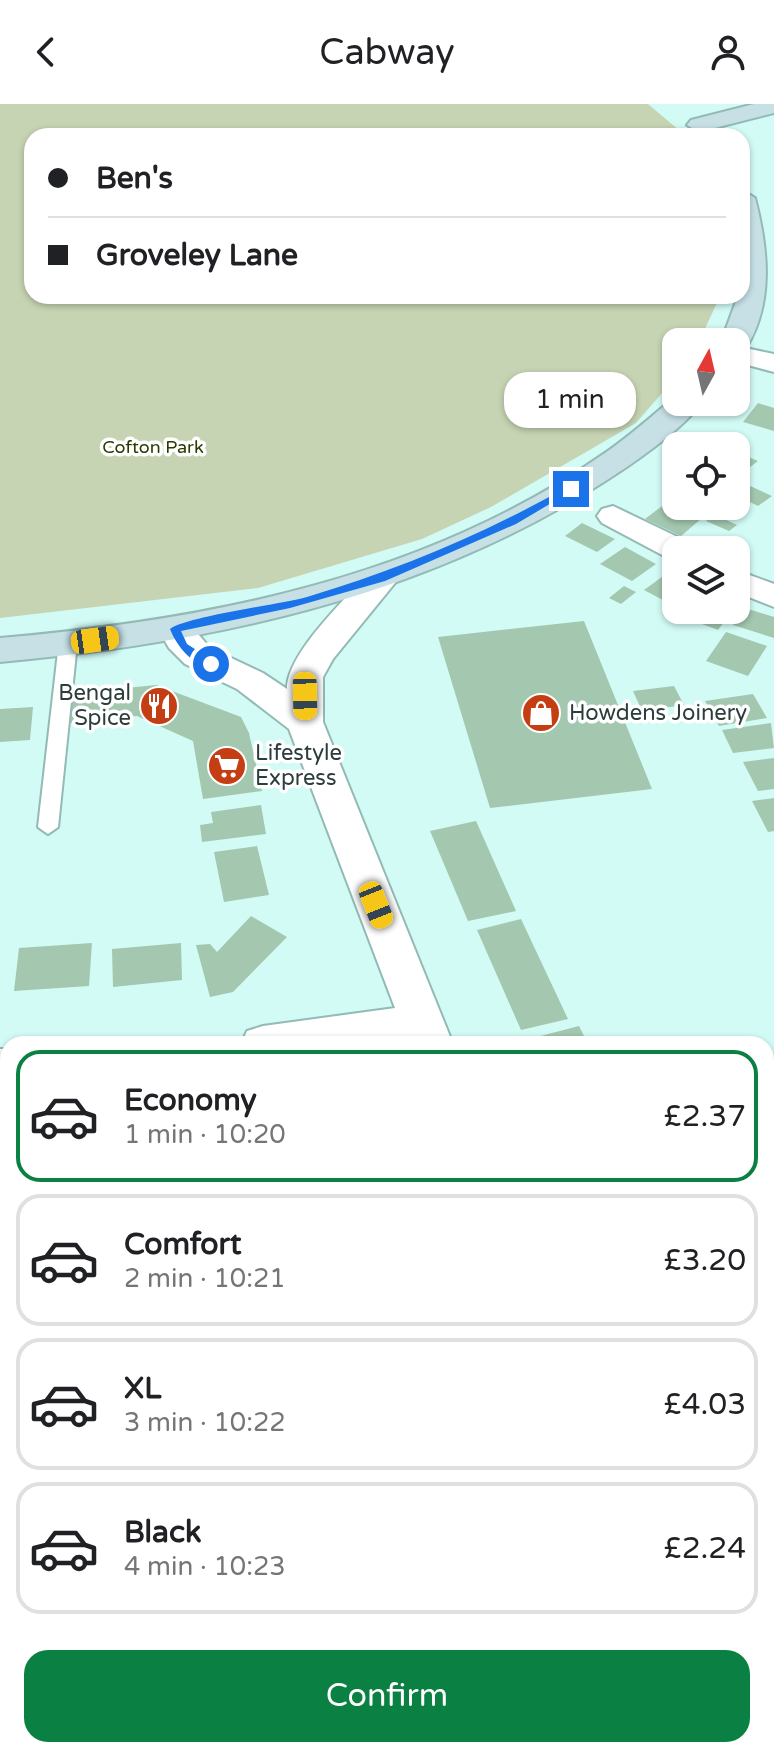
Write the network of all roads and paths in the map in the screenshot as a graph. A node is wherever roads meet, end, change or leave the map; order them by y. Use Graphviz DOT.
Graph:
graph roads {
  1 [pos="677,104"];
  2 [pos="774,106"];
  3 [pos="701,128"];
  4 [pos="709,128"];
  5 [pos="750,232"];
  6 [pos="750,304"];
  7 [pos="750,304"];
  8 [pos="741,328"];
  9 [pos="750,357"];
  10 [pos="774,363"];
  11 [pos="672,416"];
  12 [pos="613,516"];
  13 [pos="662,542"];
  14 [pos="382,578"];
  15 [pos="750,586"];
  16 [pos="774,596"];
  17 [pos="175,629"];
  18 [pos="68,643"];
  19 [pos="0,650"];
  20 [pos="319,653"];
  21 [pos="249,680"];
  22 [pos="305,722"];
  23 [pos="48,827"];
  24 [pos="427,1033"];
  25 [pos="382,1036"];
  1 -- 3 [label="main road"];
  2 -- 4 [label="main road"];
  5 -- 7 [label="main road"];
  6 -- 8 [label="main road"];
  9 -- 10 [label="street"];
  11 -- 14 [label="main road"];
  12 -- 13 [label="street"];
  14 -- 17 [label="main road"];
  14 -- 20 [label="street"];
  15 -- 16 [label="street"];
  17 -- 18 [label="main road"];
  17 -- 21 [label="street"];
  18 -- 19 [label="main road"];
  18 -- 23 [label="lane"];
  20 -- 21 [label="street"];
  20 -- 22 [label="street"];
  21 -- 22 [label="street"];
  22 -- 24 [label="street"];
  24 -- 25 [label="street"];
}
